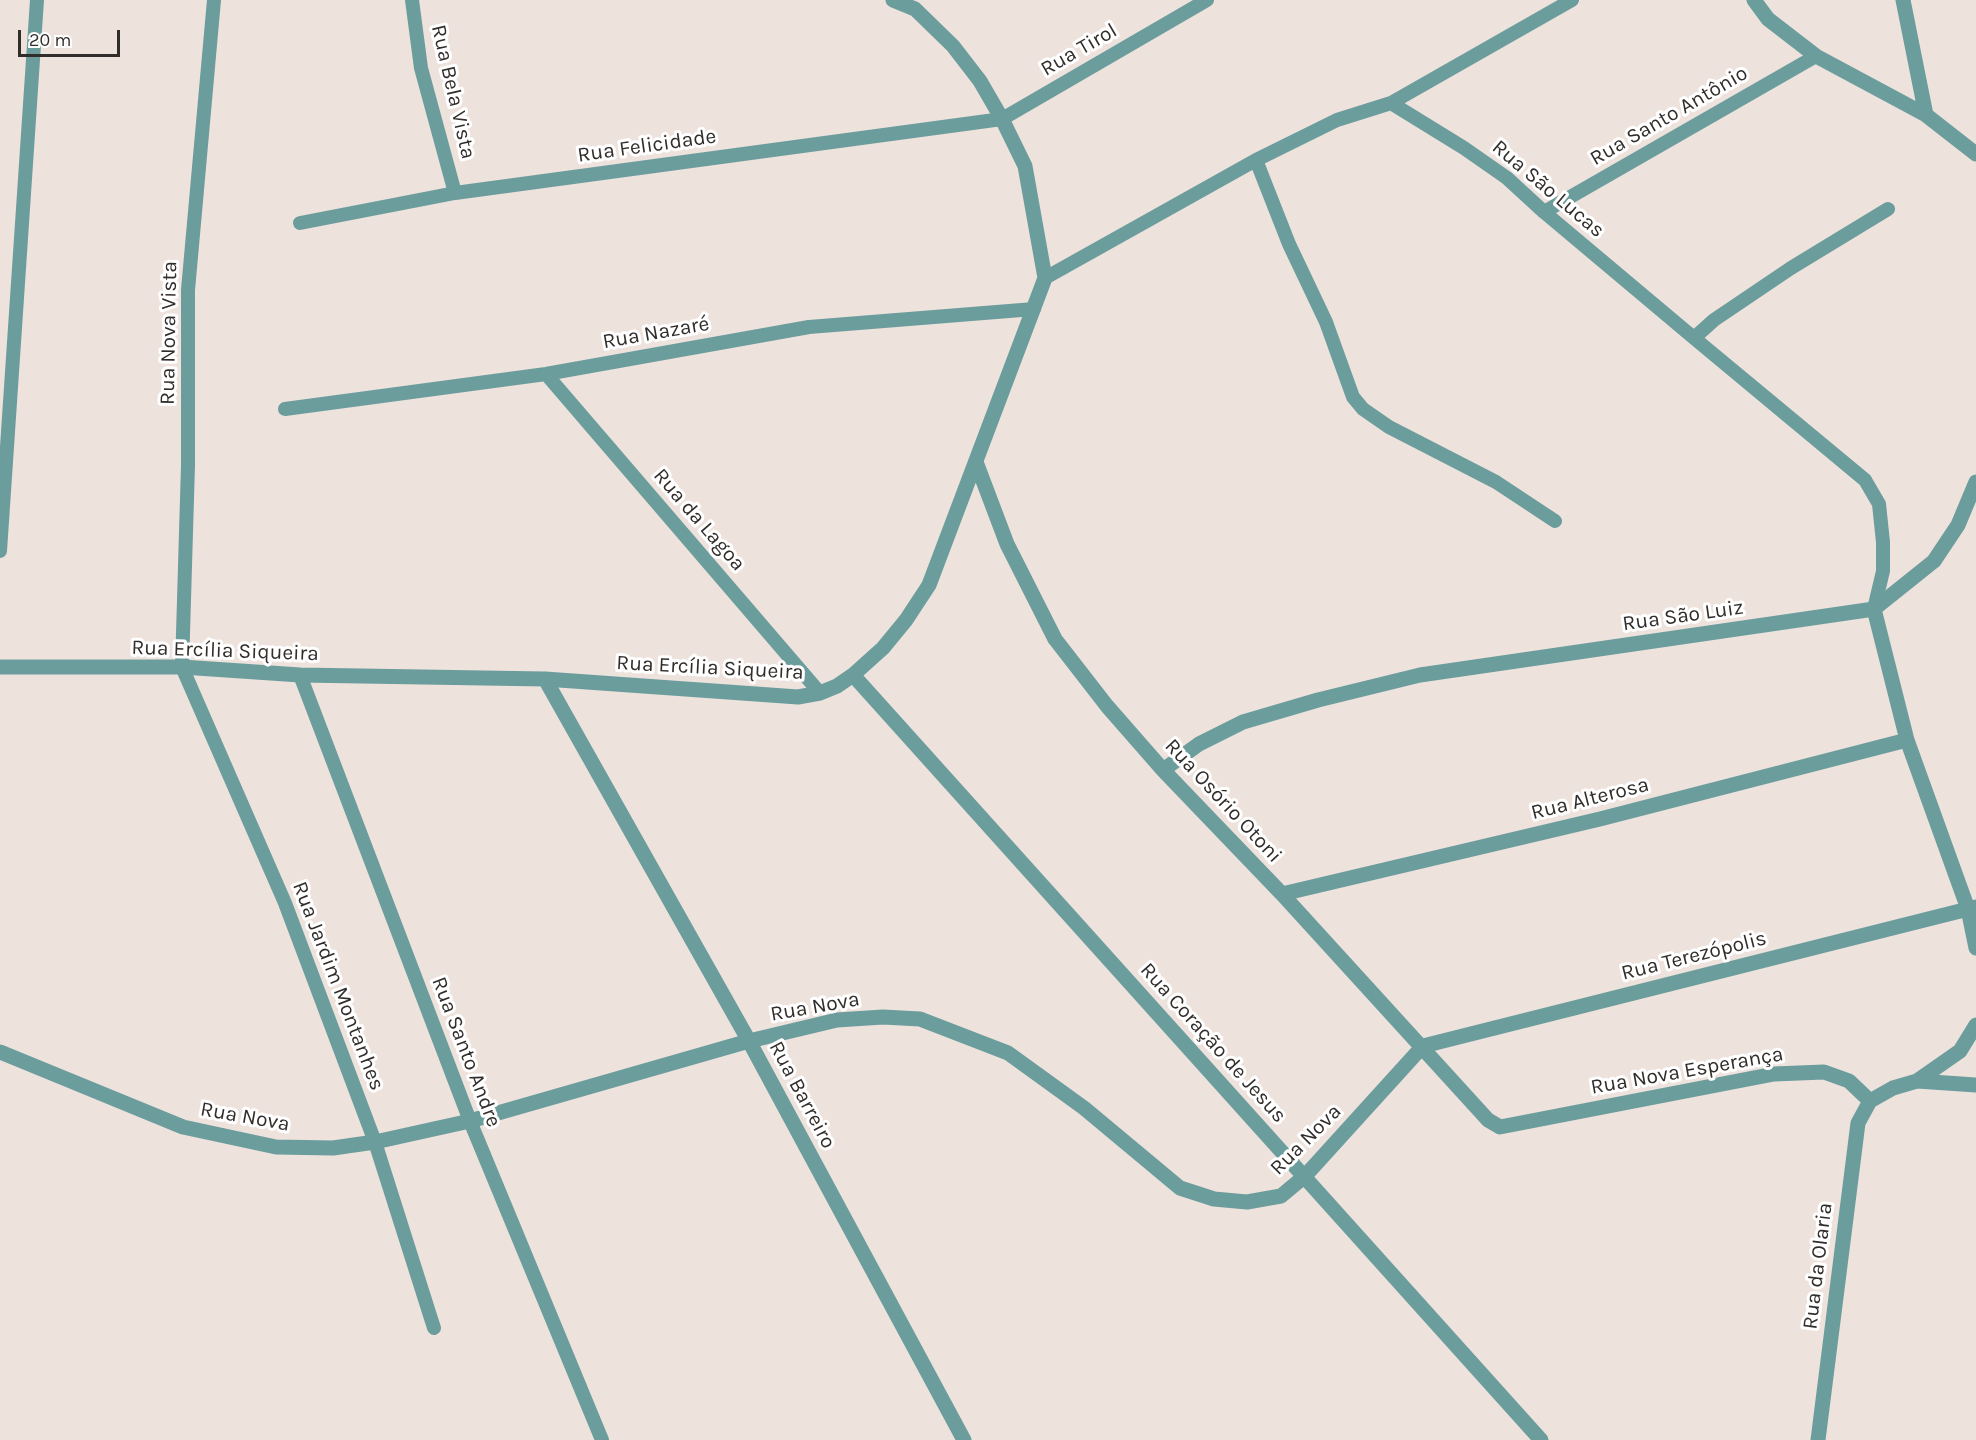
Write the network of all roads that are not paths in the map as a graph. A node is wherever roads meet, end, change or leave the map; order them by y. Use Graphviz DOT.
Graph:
graph roads {
  1 [pos="37,0"];
  2 [pos="214,0"];
  3 [pos="412,0"];
  4 [pos="893,0"];
  5 [pos="1208,0"];
  6 [pos="1572,0"];
  7 [pos="1754,0"];
  8 [pos="1904,0"];
  9 [pos="1816,56"];
  10 [pos="1391,103"];
  11 [pos="1926,115"];
  12 [pos="1002,119"];
  13 [pos="1976,154"];
  14 [pos="1256,160"];
  15 [pos="455,193"];
  16 [pos="1888,209"];
  17 [pos="1544,212"];
  18 [pos="300,223"];
  19 [pos="1045,278"];
  20 [pos="1034,309"];
  21 [pos="1694,338"];
  22 [pos="546,374"];
  23 [pos="285,409"];
  24 [pos="976,462"];
  25 [pos="1976,482"];
  26 [pos="1555,521"];
  27 [pos="0,551"];
  28 [pos="1875,609"];
  29 [pos="0,667"];
  30 [pos="182,667"];
  31 [pos="300,675"];
  32 [pos="853,675"];
  33 [pos="545,679"];
  34 [pos="820,693"];
  35 [pos="1907,740"];
  36 [pos="1163,770"];
  37 [pos="1282,894"];
  38 [pos="1972,908"];
  39 [pos="1976,948"];
  40 [pos="1976,1025"];
  41 [pos="749,1041"];
  42 [pos="1423,1046"];
  43 [pos="0,1052"];
  44 [pos="1917,1081"];
  45 [pos="1976,1085"];
  46 [pos="1870,1101"];
  47 [pos="470,1121"];
  48 [pos="1500,1127"];
  49 [pos="375,1142"];
  50 [pos="1305,1176"];
  51 [pos="434,1328"];
  52 [pos="602,1440"];
  53 [pos="964,1440"];
  54 [pos="1541,1440"];
  55 [pos="1818,1440"];
  1 -- 27 [label="lane"];
  2 -- 30 [label="lane, Rua Nova Vista"];
  3 -- 15 [label="lane, Rua Bela Vista"];
  4 -- 12 [label="street, Rua Ercília Siqueira"];
  5 -- 12 [label="lane, Rua Tirol"];
  6 -- 10 [label="lane"];
  7 -- 9 [label="street"];
  8 -- 11 [label="street"];
  9 -- 11 [label="street"];
  9 -- 17 [label="lane, Rua Santo Antônio"];
  10 -- 14 [label="lane"];
  10 -- 17 [label="lane, Rua São Lucas"];
  11 -- 13 [label="street"];
  12 -- 15 [label="lane, Rua Felicidade"];
  12 -- 19 [label="street, Rua Ercília Siqueira"];
  14 -- 19 [label="lane"];
  14 -- 26 [label="lane"];
  15 -- 18 [label="lane, Rua Felicidade"];
  16 -- 21 [label="lane"];
  17 -- 21 [label="lane, Rua São Lucas"];
  19 -- 20 [label="street, Rua Ercília Siqueira"];
  20 -- 22 [label="lane, Rua Nazaré"];
  20 -- 24 [label="street, Rua Ercília Siqueira"];
  21 -- 28 [label="lane, Rua São Lucas"];
  22 -- 23 [label="lane, Rua Nazaré"];
  22 -- 34 [label="lane, Rua da Lagoa"];
  24 -- 32 [label="street, Rua Ercília Siqueira"];
  24 -- 36 [label="street, Rua Osório Otoni"];
  25 -- 28 [label="street"];
  28 -- 35 [label="street"];
  28 -- 36 [label="street, Rua São Luiz"];
  29 -- 30 [label="street, Rua Ercília Siqueira"];
  30 -- 31 [label="street, Rua Ercília Siqueira"];
  30 -- 49 [label="lane, Rua Jardim Montanhes"];
  31 -- 33 [label="street, Rua Ercília Siqueira"];
  31 -- 47 [label="lane, Rua Santo Andre"];
  32 -- 34 [label="street, Rua Ercília Siqueira"];
  32 -- 50 [label="street, Rua Coração de Jesus"];
  33 -- 34 [label="street, Rua Ercília Siqueira"];
  33 -- 41 [label="street, Rua Barreiro"];
  35 -- 37 [label="street, Rua Alterosa"];
  35 -- 38 [label="street"];
  36 -- 37 [label="street, Rua Osório Otoni"];
  37 -- 42 [label="street, Rua Osório Otoni"];
  38 -- 39 [label="street"];
  38 -- 42 [label="street, Rua Terezópolis"];
  40 -- 44 [label="street"];
  41 -- 47 [label="street, Rua Nova"];
  41 -- 50 [label="street, Rua Nova"];
  41 -- 53 [label="street, Rua Barreiro"];
  42 -- 48 [label="street, Rua Osório Otoni"];
  42 -- 50 [label="street, Rua Nova"];
  43 -- 49 [label="street, Rua Nova"];
  44 -- 45 [label="street"];
  44 -- 46 [label="street"];
  46 -- 48 [label="street, Rua Nova Esperança"];
  46 -- 55 [label="street, Rua da Olaria"];
  47 -- 49 [label="street, Rua Nova"];
  47 -- 52 [label="lane, Rua Santo Andre"];
  49 -- 51 [label="lane, Rua Jardim Montanhes"];
  50 -- 54 [label="street, Rua Coração de Jesus"];
}
